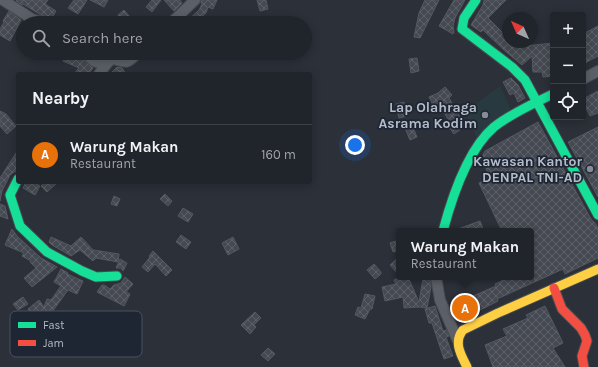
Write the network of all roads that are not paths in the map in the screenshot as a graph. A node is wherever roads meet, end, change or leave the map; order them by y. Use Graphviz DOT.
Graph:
graph roads {
  1 [pos="3,0"];
  2 [pos="195,0"];
  3 [pos="476,0"];
  4 [pos="29,16"];
  5 [pos="178,16"];
  6 [pos="93,60"];
  7 [pos="116,60"];
  8 [pos="130,60"];
  9 [pos="110,62"];
  10 [pos="101,72"];
  11 [pos="598,72"];
  12 [pos="586,78"];
  13 [pos="550,96"];
  14 [pos="537,102"];
  15 [pos="16,183"];
  16 [pos="598,215"];
  17 [pos="443,228"];
  18 [pos="598,269"];
  19 [pos="117,276"];
  20 [pos="437,280"];
  21 [pos="554,288"];
  22 [pos="457,338"];
  23 [pos="467,367"];
  24 [pos="584,367"];
  1 -- 4 [label="street"];
  2 -- 5 [label="street"];
  3 -- 14 [label="street"];
  6 -- 9 [label="street"];
  7 -- 8 [label="street"];
  9 -- 10 [label="street"];
  11 -- 12 [label="street"];
  13 -- 14 [label="street"];
  14 -- 16 [label="street"];
  14 -- 17 [label="street"];
  15 -- 19 [label="street"];
  18 -- 21 [label="street"];
  20 -- 22 [label="street"];
  21 -- 22 [label="street"];
  21 -- 24 [label="street"];
  22 -- 23 [label="street"];
}
